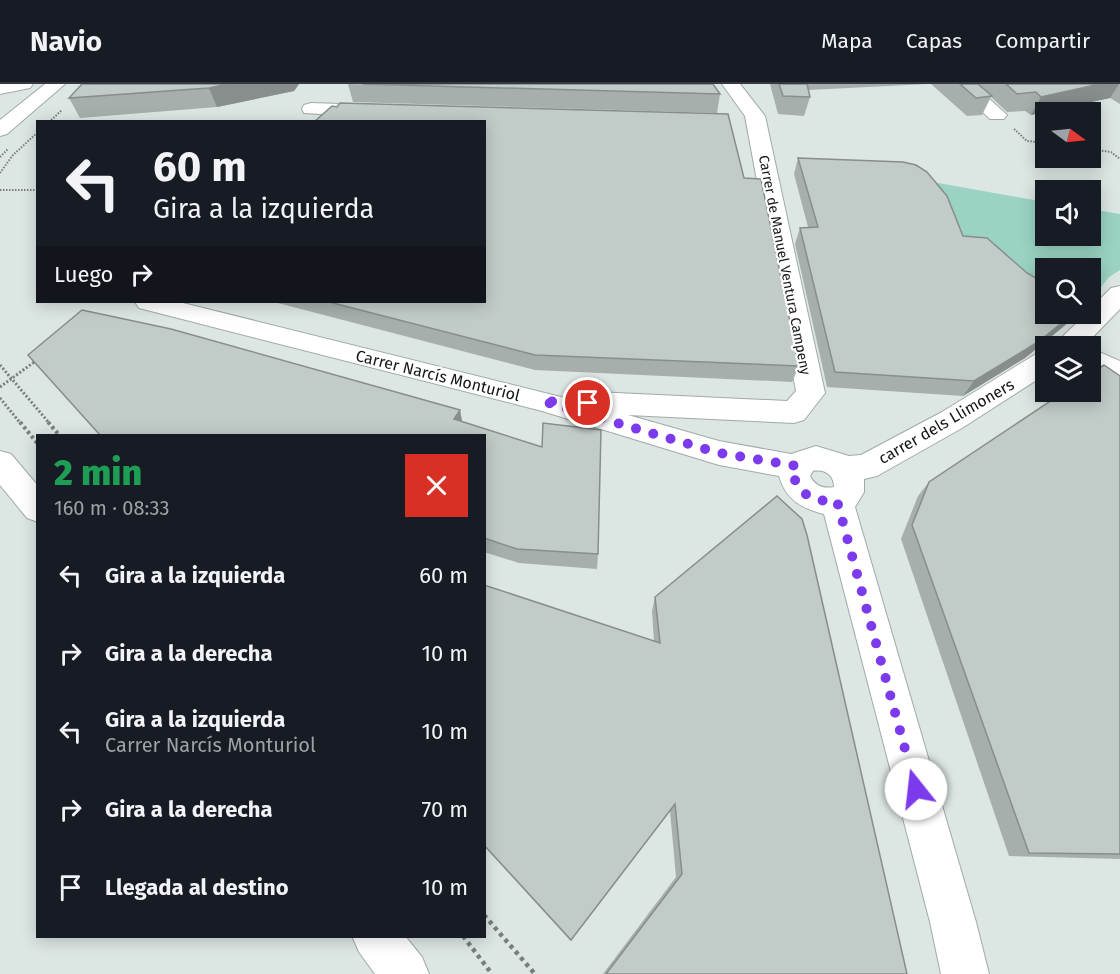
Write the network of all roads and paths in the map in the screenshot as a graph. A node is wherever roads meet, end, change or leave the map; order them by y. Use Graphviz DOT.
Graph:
graph roads {
  1 [pos="24,84"];
  2 [pos="56,84"];
  3 [pos="731,84"];
  4 [pos="962,84"];
  5 [pos="0,89"];
  6 [pos="310,108"];
  7 [pos="393,112"];
  8 [pos="997,115"];
  9 [pos="0,130"];
  10 [pos="36,134"];
  11 [pos="1035,142"];
  12 [pos="1101,151"];
  13 [pos="1120,159"];
  14 [pos="0,173"];
  15 [pos="0,190"];
  16 [pos="36,190"];
  17 [pos="1120,294"];
  18 [pos="152,303"];
  19 [pos="1080,336"];
  20 [pos="45,353"];
  21 [pos="1101,363"];
  22 [pos="0,365"];
  23 [pos="1035,368"];
  24 [pos="1120,373"];
  25 [pos="10,380"];
  26 [pos="0,387"];
  27 [pos="0,398"];
  28 [pos="542,401"];
  29 [pos="58,434"];
  30 [pos="36,442"];
  31 [pos="0,463"];
  32 [pos="840,485"];
  33 [pos="36,507"];
  34 [pos="486,917"];
  35 [pos="377,938"];
  36 [pos="465,938"];
  37 [pos="405,974"];
  38 [pos="492,974"];
  39 [pos="535,974"];
  40 [pos="965,974"];
  1 -- 5 [label="street"];
  2 -- 9 [label="street"];
  3 -- 28 [label="street, Carrer de Manuel Ventura Campeny"];
  4 -- 8 [label="street"];
  6 -- 7 [label="street"];
  8 -- 11 [label="path"];
  10 -- 14 [label="path"];
  12 -- 13 [label="path"];
  15 -- 16 [label="path"];
  17 -- 19 [label="street"];
  18 -- 28 [label="street, Carrer Narcís Monturiol"];
  20 -- 25 [label="path"];
  21 -- 24 [label="street"];
  22 -- 25 [label="path"];
  23 -- 32 [label="street, carrer dels Llimoners"];
  25 -- 26 [label="path"];
  25 -- 29 [label="path"];
  27 -- 30 [label="path"];
  28 -- 32 [label="street, Carrer Narcís Monturiol"];
  31 -- 33 [label="street"];
  32 -- 40 [label="street"];
  34 -- 39 [label="path"];
  35 -- 37 [label="street"];
  36 -- 38 [label="path"];
}
